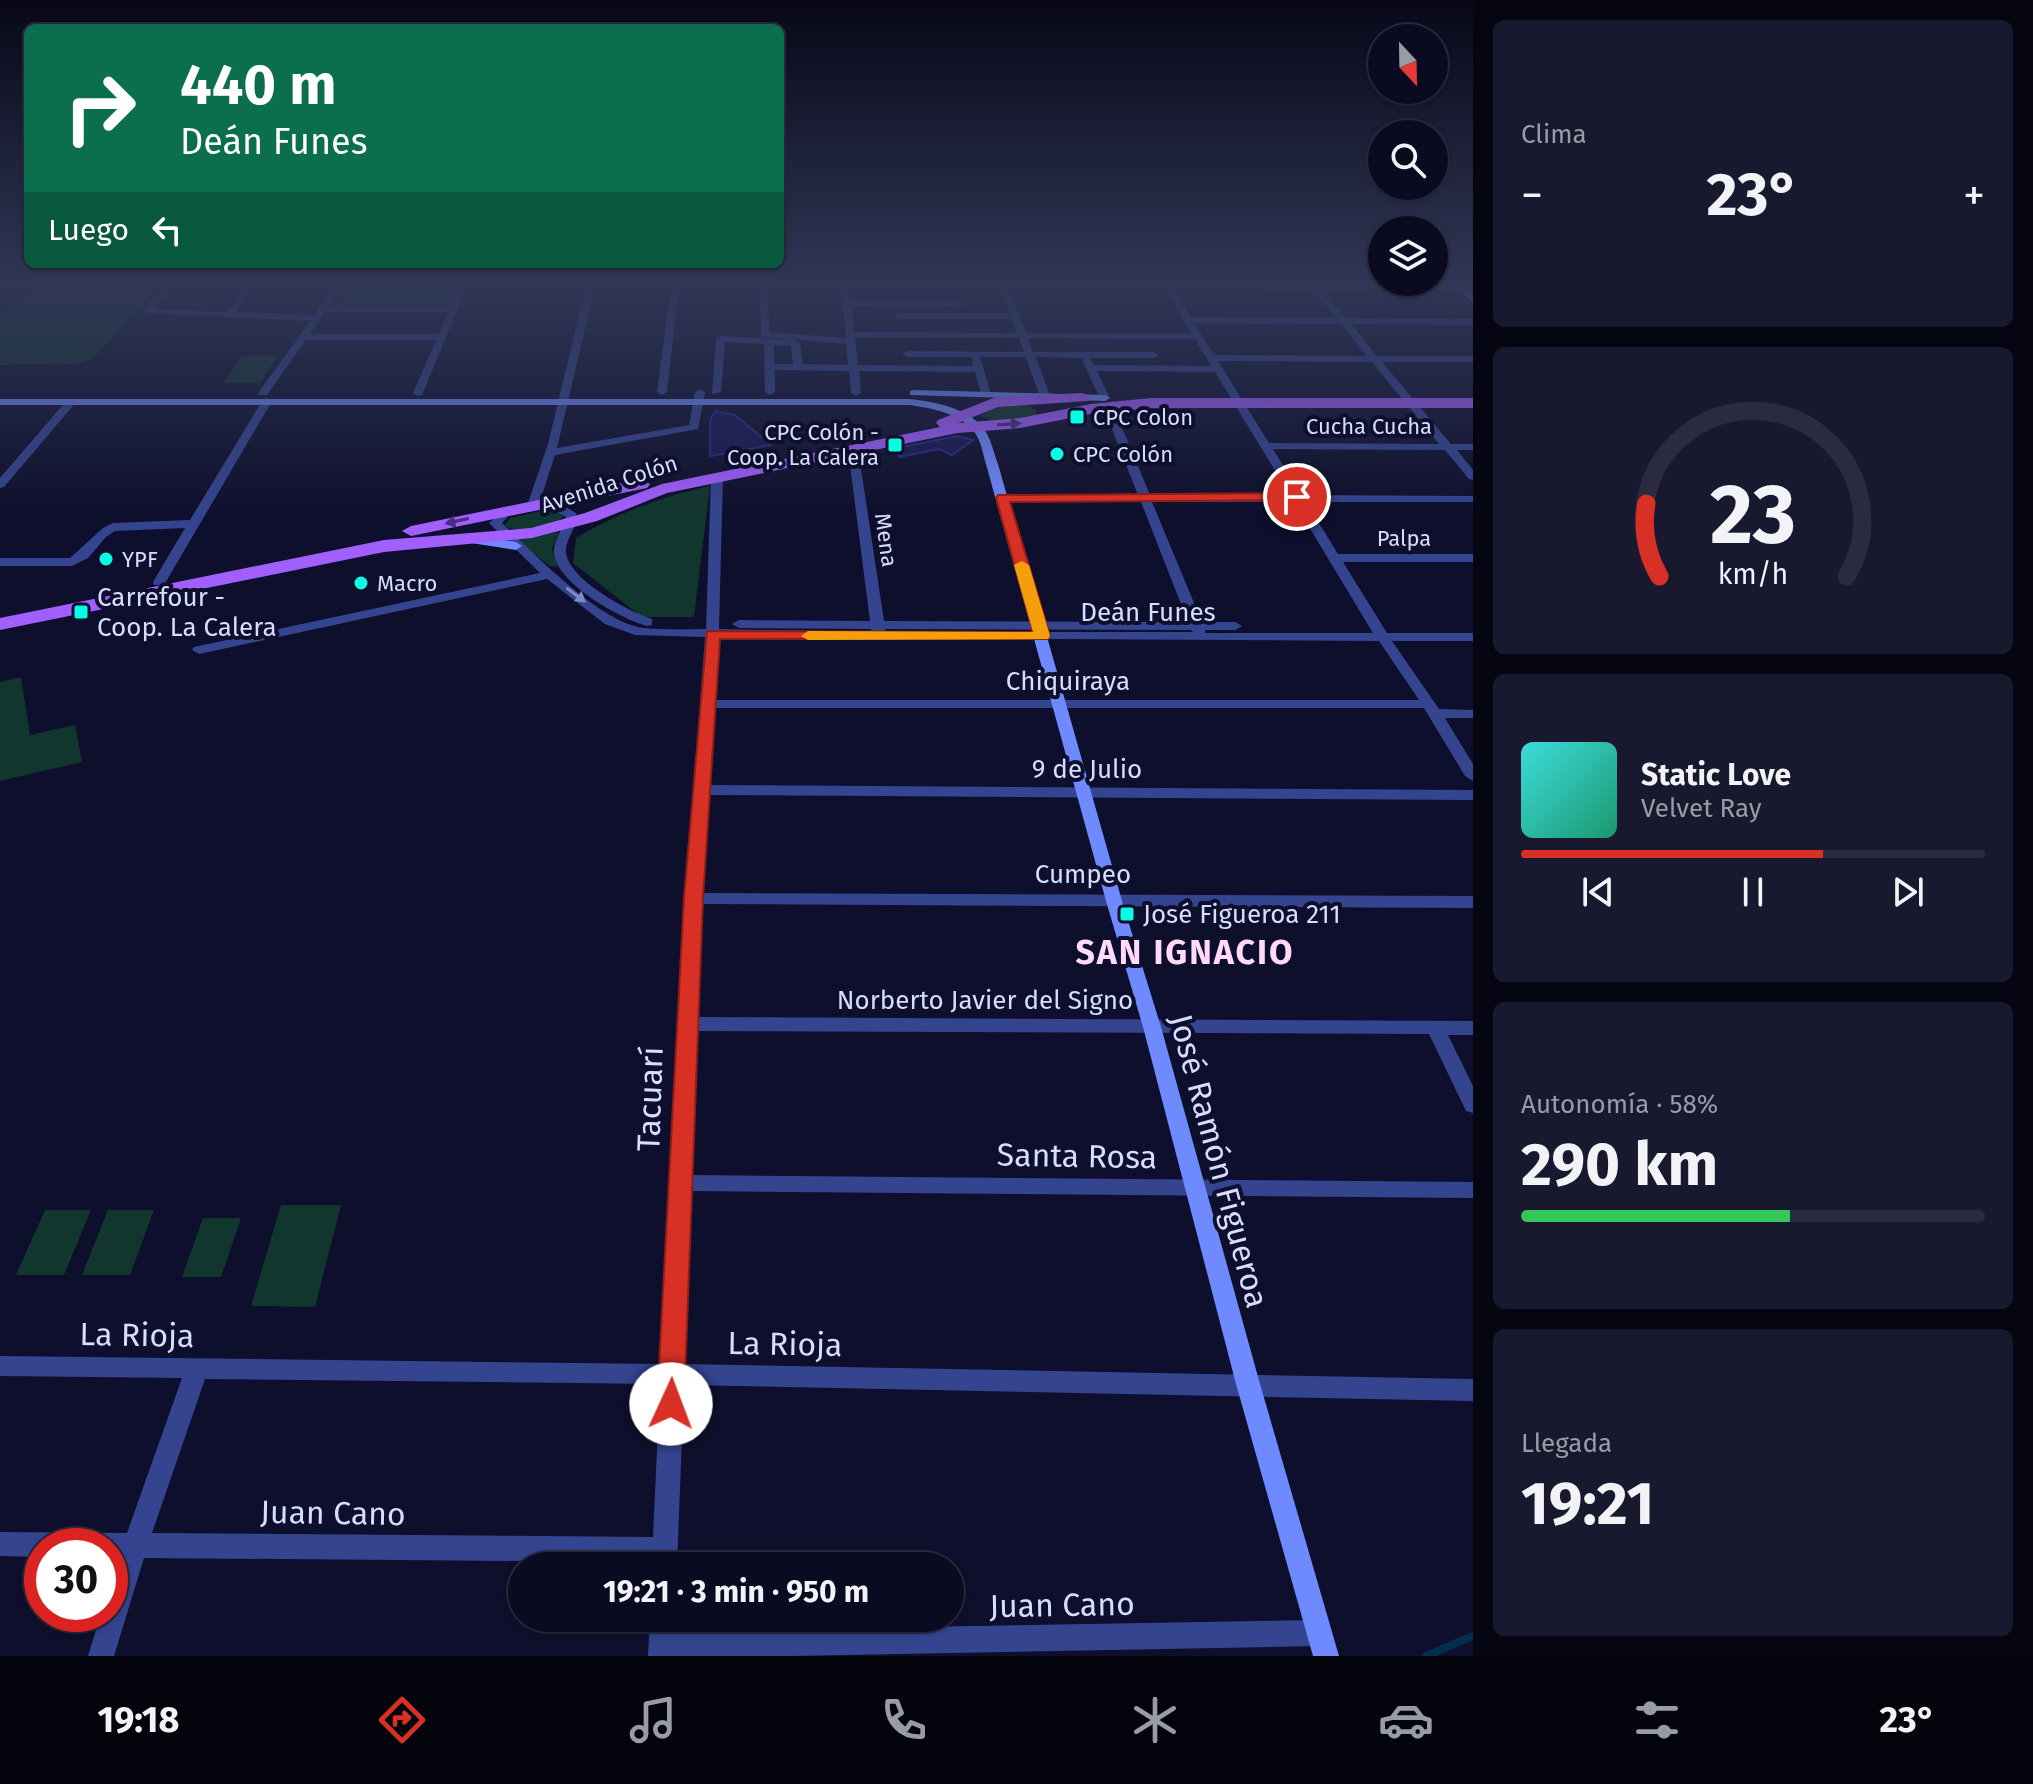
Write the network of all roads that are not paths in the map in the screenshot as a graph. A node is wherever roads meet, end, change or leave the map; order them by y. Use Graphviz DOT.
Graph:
graph roads {
  1 [pos="287,363"];
  2 [pos="433,363"];
  3 [pos="572,363"];
  4 [pos="666,363"];
  5 [pos="718,363"];
  6 [pos="770,363"];
  7 [pos="798,363"];
  8 [pos="853,363"];
  9 [pos="910,363"];
  10 [pos="977,363"];
  11 [pos="1033,363"];
  12 [pos="1089,363"];
  13 [pos="1158,363"];
  14 [pos="1214,363"];
  15 [pos="1377,363"];
  16 [pos="770,367"];
  17 [pos="798,367"];
  18 [pos="853,368"];
  19 [pos="911,368"];
  20 [pos="1091,368"];
  21 [pos="979,369"];
  22 [pos="1161,369"];
  23 [pos="1218,369"];
  24 [pos="662,392"];
  25 [pos="716,392"];
  26 [pos="770,392"];
  27 [pos="418,393"];
  28 [pos="856,393"];
  29 [pos="0,394"];
  30 [pos="986,394"];
  31 [pos="564,396"];
  32 [pos="1045,396"];
  33 [pos="265,397"];
  34 [pos="700,397"];
  35 [pos="1021,397"];
  36 [pos="1236,398"];
  37 [pos="1407,399"];
  38 [pos="1473,400"];
  39 [pos="72,401"];
  40 [pos="0,402"];
  41 [pos="1106,402"];
  42 [pos="1043,419"];
  43 [pos="968,421"];
  44 [pos="1265,446"];
  45 [pos="1448,447"];
  46 [pos="1473,447"];
  47 [pos="853,449"];
  48 [pos="551,452"];
  49 [pos="717,477"];
  50 [pos="1473,477"];
  51 [pos="0,485"];
  52 [pos="1297,497"];
  53 [pos="1002,498"];
  54 [pos="1145,498"];
  55 [pos="1473,499"];
  56 [pos="538,505"];
  57 [pos="507,511"];
  58 [pos="571,523"];
  59 [pos="192,524"];
  60 [pos="511,541"];
  61 [pos="1334,558"];
  62 [pos="1473,558"];
  63 [pos="0,562"];
  64 [pos="549,575"];
  65 [pos="159,582"];
  66 [pos="0,614"];
  67 [pos="0,624"];
  68 [pos="1473,626"];
  69 [pos="712,629"];
  70 [pos="879,630"];
  71 [pos="1040,630"];
  72 [pos="1199,631"];
  73 [pos="1379,631"];
  74 [pos="1473,637"];
  75 [pos="199,650"];
  76 [pos="707,704"];
  77 [pos="1059,706"];
  78 [pos="1432,709"];
  79 [pos="1473,714"];
  80 [pos="1473,776"];
  81 [pos="701,790"];
  82 [pos="1083,793"];
  83 [pos="1473,795"];
  84 [pos="693,898"];
  85 [pos="1114,901"];
  86 [pos="1473,902"];
  87 [pos="688,1024"];
  88 [pos="1152,1027"];
  89 [pos="1473,1028"];
  90 [pos="1436,1029"];
  91 [pos="1473,1106"];
  92 [pos="681,1183"];
  93 [pos="1196,1189"];
  94 [pos="1473,1190"];
  95 [pos="0,1366"];
  96 [pos="197,1368"];
  97 [pos="672,1374"];
  98 [pos="1248,1384"];
  99 [pos="1473,1390"];
  100 [pos="0,1544"];
  101 [pos="135,1545"];
  102 [pos="664,1552"];
  103 [pos="508,1554"];
  104 [pos="1323,1644"];
  105 [pos="1111,1647"];
  106 [pos="661,1651"];
  107 [pos="101,1656"];
  1 -- 33 [label="street"];
  2 -- 27 [label="street"];
  3 -- 31 [label="street"];
  4 -- 24 [label="street"];
  5 -- 25 [label="street"];
  6 -- 16 [label="street"];
  7 -- 17 [label="street"];
  8 -- 18 [label="street"];
  9 -- 19 [label="street"];
  10 -- 21 [label="street"];
  11 -- 32 [label="street"];
  12 -- 20 [label="street"];
  13 -- 22 [label="street"];
  14 -- 23 [label="street"];
  15 -- 37 [label="street"];
  16 -- 17 [label="street"];
  16 -- 26 [label="street"];
  17 -- 18 [label="street"];
  18 -- 19 [label="street"];
  18 -- 28 [label="street"];
  19 -- 21 [label="street"];
  20 -- 22 [label="street"];
  20 -- 41 [label="street"];
  21 -- 30 [label="street"];
  22 -- 23 [label="street"];
  23 -- 36 [label="street"];
  24 -- 31 [label="main road"];
  24 -- 34 [label="main road"];
  25 -- 26 [label="main road"];
  25 -- 34 [label="main road"];
  26 -- 28 [label="main road"];
  27 -- 31 [label="main road"];
  27 -- 33 [label="main road"];
  28 -- 30 [label="main road"];
  29 -- 33 [label="main road"];
  30 -- 35 [label="main road"];
  31 -- 33 [label="main road"];
  31 -- 34 [label="main road"];
  31 -- 48 [label="street"];
  32 -- 35 [label="street"];
  32 -- 41 [label="main road"];
  33 -- 39 [label="main road"];
  33 -- 59 [label="street"];
  34 -- 43 [label="main road"];
  34 -- 48 [label="street"];
  35 -- 41 [label="main road, Avenida Colón"];
  35 -- 42 [label="main road"];
  35 -- 43 [label="main road, Avenida Colón"];
  36 -- 37 [label="main road, Avenida Colón"];
  36 -- 41 [label="main road, Avenida Colón"];
  36 -- 44 [label="street"];
  37 -- 38 [label="main road, Avenida Colón"];
  37 -- 45 [label="street"];
  39 -- 40 [label="main road"];
  39 -- 51 [label="street"];
  41 -- 42 [label="main road, Avenida Colón"];
  41 -- 54 [label="street"];
  43 -- 42 [label="main road, Avenida Colón, one-way"];
  43 -- 47 [label="main road, Avenida Colón"];
  43 -- 53 [label="main road, José Ramón Figueroa"];
  43 -- 56 [label="main road, Avenida Colón"];
  44 -- 45 [label="street, Cucha Cucha"];
  44 -- 52 [label="street"];
  45 -- 46 [label="street, Cucha Cucha"];
  45 -- 50 [label="street"];
  47 -- 49 [label="main road, Avenida Colón"];
  47 -- 70 [label="street, Mena"];
  48 -- 56 [label="street"];
  49 -- 58 [label="main road, Avenida Colón"];
  49 -- 69 [label="street, Tacuarí"];
  52 -- 54 [label="street"];
  52 -- 55 [label="street"];
  52 -- 61 [label="street"];
  53 -- 54 [label="street"];
  53 -- 71 [label="main road, José Ramón Figueroa"];
  54 -- 72 [label="street"];
  56 -- 57 [label="main road, Avenida Colón"];
  56 -- 58 [label="street"];
  57 -- 60 [label="street"];
  57 -- 65 [label="main road, Avenida Colón, one-way"];
  58 -- 60 [label="main road, Avenida Colón"];
  58 -- 69 [label="street, Deán Funes"];
  59 -- 63 [label="street"];
  59 -- 65 [label="street"];
  60 -- 64 [label="street, Deán Funes"];
  60 -- 67 [label="main road, Avenida Colón"];
  61 -- 62 [label="street, Palpa"];
  61 -- 73 [label="street"];
  64 -- 69 [label="street, Deán Funes, one-way"];
  64 -- 75 [label="street"];
  65 -- 66 [label="main road, Avenida Colón"];
  68 -- 73 [label="street, Deán Funes"];
  69 -- 70 [label="street, Deán Funes"];
  69 -- 76 [label="street, Tacuarí"];
  70 -- 71 [label="street, Deán Funes"];
  71 -- 72 [label="street, Deán Funes"];
  71 -- 77 [label="main road, José Ramón Figueroa"];
  72 -- 73 [label="street, Deán Funes"];
  73 -- 74 [label="street, Deán Funes"];
  73 -- 78 [label="street"];
  76 -- 77 [label="street, Chiquiraya"];
  76 -- 81 [label="street, Tacuarí"];
  77 -- 78 [label="street, Chiquiraya"];
  77 -- 82 [label="main road, José Ramón Figueroa"];
  78 -- 79 [label="street, Chiquiraya"];
  78 -- 80 [label="street"];
  81 -- 82 [label="street, 9 de Julio"];
  81 -- 84 [label="street, Tacuarí"];
  82 -- 83 [label="street, 9 de Julio"];
  82 -- 85 [label="main road, José Ramón Figueroa"];
  84 -- 85 [label="street, Cumpeo"];
  84 -- 87 [label="street, Tacuarí"];
  85 -- 86 [label="street, Cumpeo"];
  85 -- 88 [label="main road, José Ramón Figueroa"];
  87 -- 88 [label="street, Norberto Javier del Signo"];
  87 -- 92 [label="street, Tacuarí"];
  88 -- 90 [label="street, Norberto Javier del Signo"];
  88 -- 93 [label="main road, José Ramón Figueroa"];
  89 -- 90 [label="street, Norberto Javier del Signo"];
  90 -- 91 [label="street"];
  92 -- 93 [label="street, Santa Rosa"];
  92 -- 97 [label="street, Tacuarí"];
  93 -- 94 [label="street, Santa Rosa"];
  93 -- 98 [label="main road, José Ramón Figueroa"];
  95 -- 96 [label="street, La Rioja"];
  96 -- 97 [label="street, La Rioja"];
  96 -- 101 [label="street"];
  97 -- 98 [label="street, La Rioja"];
  97 -- 102 [label="street, Tacuarí"];
  98 -- 99 [label="street, La Rioja"];
  98 -- 104 [label="main road, José Ramón Figueroa"];
  100 -- 101 [label="street, Juan Cano"];
  101 -- 103 [label="street, Juan Cano"];
  101 -- 107 [label="street"];
  104 -- 105 [label="street, Juan Cano"];
  105 -- 106 [label="street, Juan Cano"];
}
